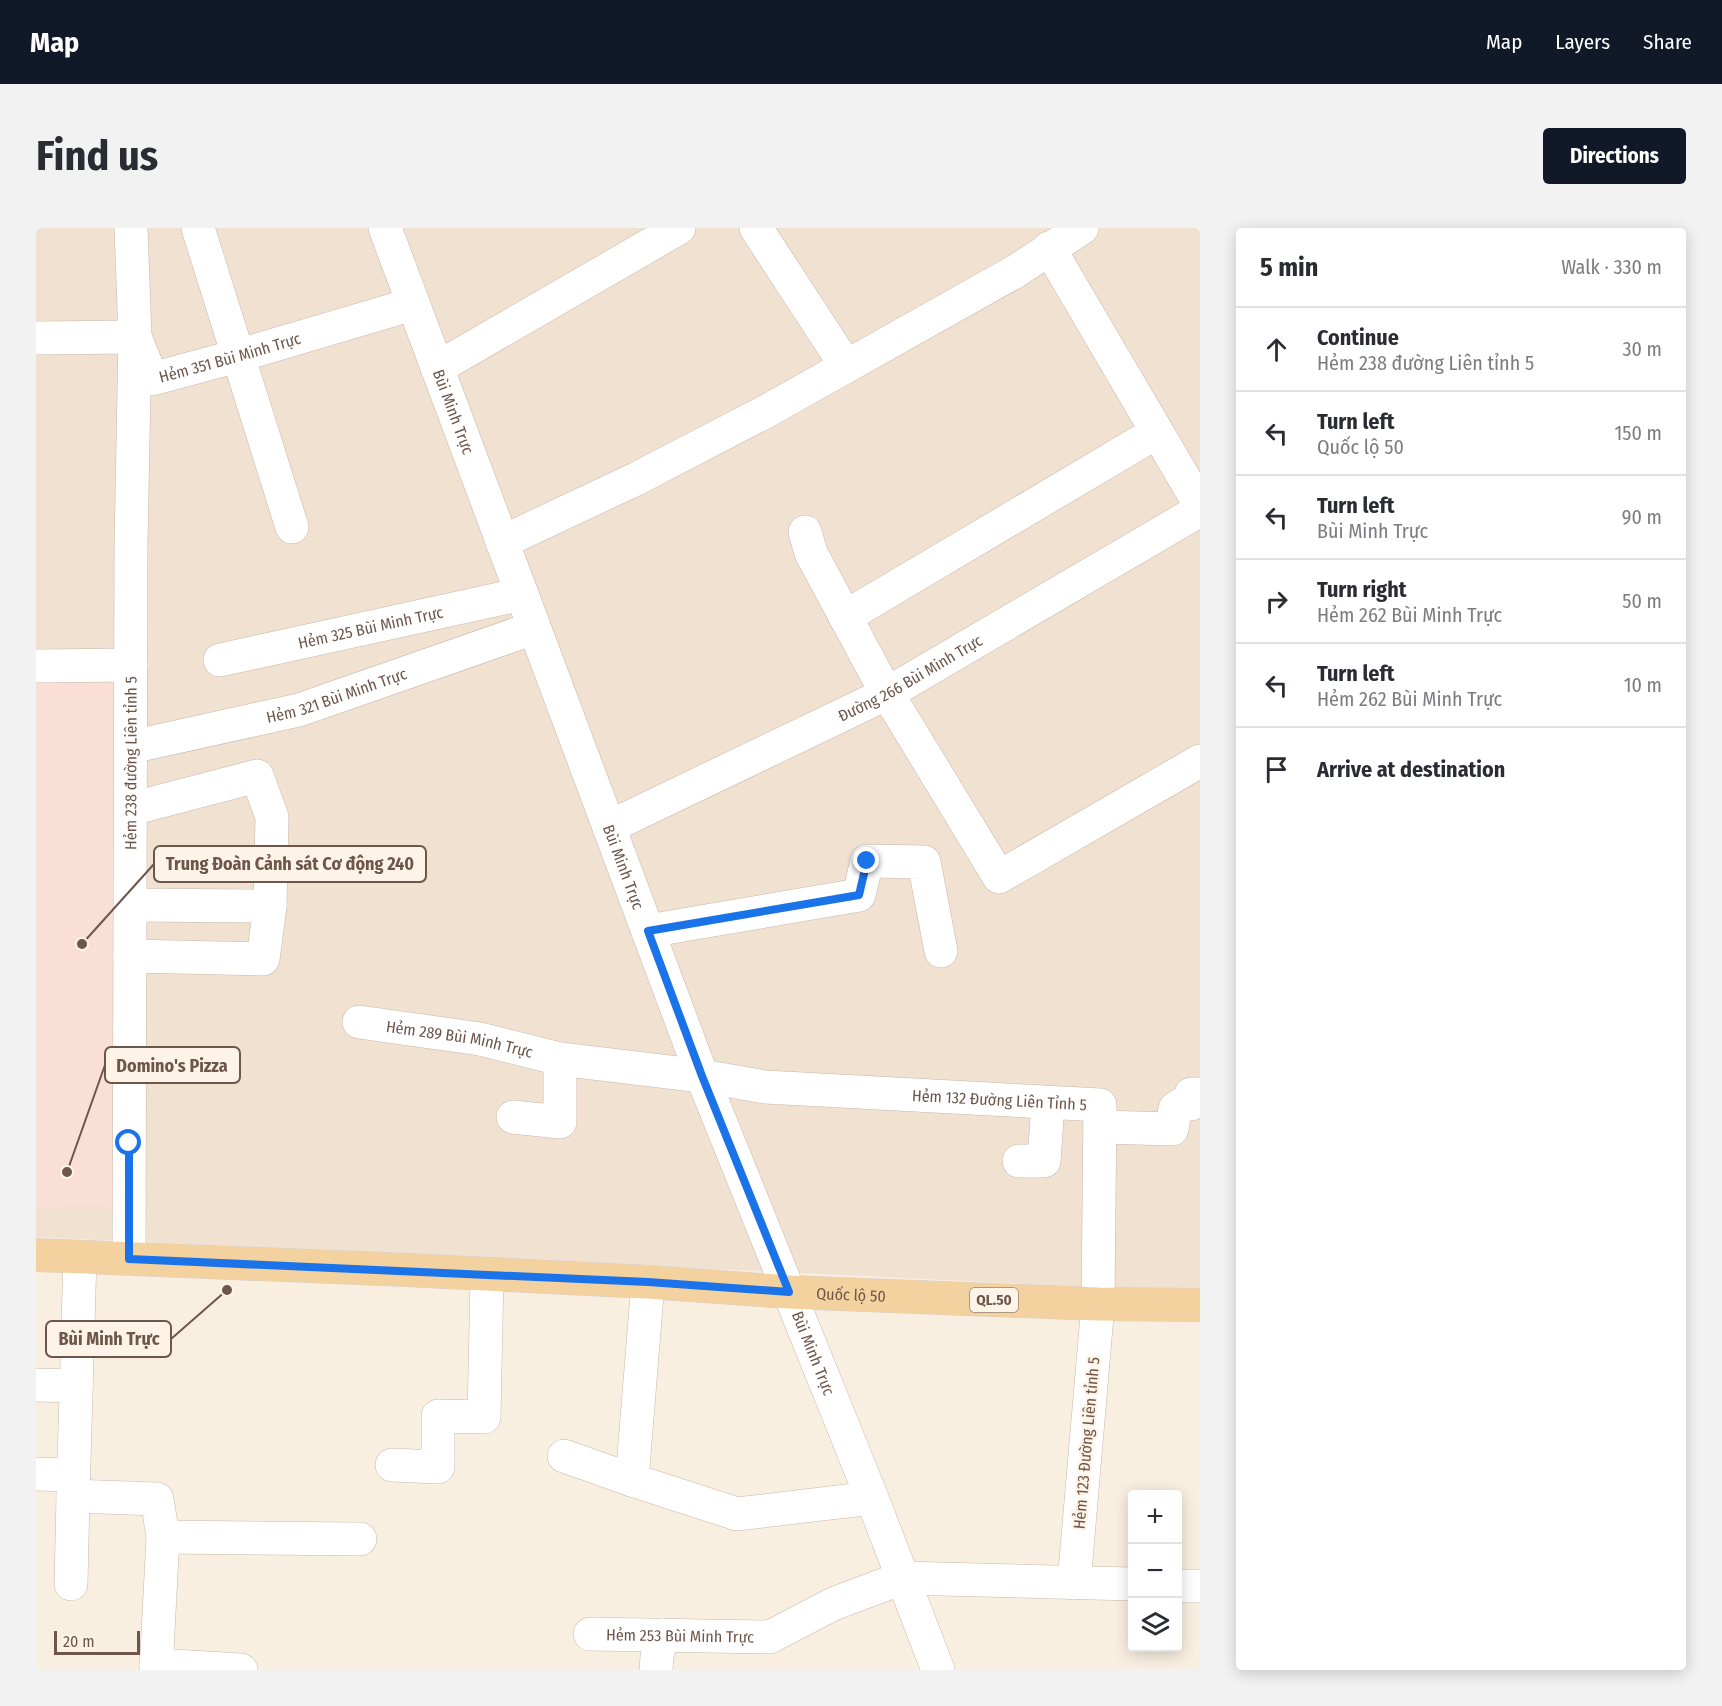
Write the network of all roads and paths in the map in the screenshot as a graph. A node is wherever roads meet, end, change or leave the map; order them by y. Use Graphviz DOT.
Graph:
graph roads {
  1 [pos="131,228"];
  2 [pos="198,228"];
  3 [pos="385,228"];
  4 [pos="679,228"];
  5 [pos="756,228"];
  6 [pos="1082,228"];
  7 [pos="1049,248"];
  8 [pos="413,304"];
  9 [pos="135,337"];
  10 [pos="36,338"];
  11 [pos="237,356"];
  12 [pos="846,366"];
  13 [pos="437,368"];
  14 [pos="1157,432"];
  15 [pos="1200,505"];
  16 [pos="1200,510"];
  17 [pos="292,527"];
  18 [pos="805,532"];
  19 [pos="502,542"];
  20 [pos="522,594"];
  21 [pos="845,617"];
  22 [pos="534,628"];
  23 [pos="220,660"];
  24 [pos="36,666"];
  25 [pos="132,666"];
  26 [pos="888,693"];
  27 [pos="132,747"];
  28 [pos="1200,761"];
  29 [pos="131,809"];
  30 [pos="609,827"];
  31 [pos="131,905"];
  32 [pos="270,906"];
  33 [pos="648,931"];
  34 [pos="941,951"];
  35 [pos="130,956"];
  36 [pos="359,1022"];
  37 [pos="560,1059"];
  38 [pos="702,1076"];
  39 [pos="1200,1094"];
  40 [pos="1048,1104"];
  41 [pos="513,1117"];
  42 [pos="1101,1128"];
  43 [pos="1019,1161"];
  44 [pos="36,1256"];
  45 [pos="80,1257"];
  46 [pos="129,1259"];
  47 [pos="487,1275"];
  48 [pos="648,1282"];
  49 [pos="789,1292"];
  50 [pos="1098,1304"];
  51 [pos="1200,1305"];
  52 [pos="36,1385"];
  53 [pos="76,1386"];
  54 [pos="564,1456"];
  55 [pos="392,1465"];
  56 [pos="36,1474"];
  57 [pos="632,1480"];
  58 [pos="74,1486"];
  59 [pos="872,1498"];
  60 [pos="163,1536"];
  61 [pos="360,1539"];
  62 [pos="902,1578"];
  63 [pos="1074,1583"];
  64 [pos="71,1584"];
  65 [pos="1128,1584"];
  66 [pos="1182,1586"];
  67 [pos="1200,1586"];
  68 [pos="590,1634"];
  69 [pos="663,1635"];
  70 [pos="156,1668"];
  71 [pos="241,1670"];
  72 [pos="656,1670"];
  73 [pos="938,1670"];
  1 -- 9 [label="street, Hẻm 238 đường Liên tỉnh 5"];
  2 -- 11 [label="street"];
  3 -- 8 [label="street, Bùi Minh Trực"];
  4 -- 13 [label="street"];
  5 -- 12 [label="street"];
  6 -- 7 [label="street"];
  7 -- 12 [label="street"];
  7 -- 14 [label="street"];
  8 -- 11 [label="street, Hẻm 351 Bùi Minh Trực"];
  8 -- 13 [label="street, Bùi Minh Trực"];
  9 -- 10 [label="street"];
  9 -- 11 [label="street, Hẻm 351 Bùi Minh Trực"];
  9 -- 25 [label="street, Hẻm 238 đường Liên tỉnh 5"];
  11 -- 17 [label="street"];
  12 -- 19 [label="street"];
  13 -- 19 [label="street, Bùi Minh Trực"];
  14 -- 15 [label="street"];
  14 -- 21 [label="street"];
  16 -- 26 [label="street, Đường 266 Bùi Minh Trực"];
  18 -- 21 [label="street"];
  19 -- 20 [label="street, Bùi Minh Trực"];
  20 -- 22 [label="street, Bùi Minh Trực"];
  20 -- 23 [label="street, Hẻm 325 Bùi Minh Trực"];
  21 -- 26 [label="street"];
  22 -- 27 [label="street, Hẻm 321 Bùi Minh Trực"];
  22 -- 30 [label="street, Bùi Minh Trực"];
  24 -- 25 [label="street"];
  25 -- 27 [label="street, Hẻm 238 đường Liên tỉnh 5"];
  26 -- 28 [label="street"];
  26 -- 30 [label="street, Đường 266 Bùi Minh Trực"];
  27 -- 29 [label="street, Hẻm 238 đường Liên tỉnh 5"];
  29 -- 31 [label="street, Hẻm 238 đường Liên tỉnh 5"];
  29 -- 32 [label="street"];
  30 -- 33 [label="street, Bùi Minh Trực"];
  31 -- 32 [label="street"];
  31 -- 35 [label="street, Hẻm 238 đường Liên tỉnh 5"];
  32 -- 35 [label="street"];
  33 -- 34 [label="street"];
  33 -- 38 [label="street, Bùi Minh Trực"];
  35 -- 46 [label="street, Hẻm 238 đường Liên tỉnh 5"];
  36 -- 37 [label="street, Hẻm 289 Bùi Minh Trực"];
  37 -- 38 [label="street, Hẻm 289 Bùi Minh Trực"];
  37 -- 41 [label="street"];
  38 -- 40 [label="street, Hẻm 132 Đường Liên Tỉnh 5"];
  38 -- 49 [label="street, Bùi Minh Trực"];
  39 -- 42 [label="street"];
  40 -- 42 [label="street, Hẻm 132 Đường Liên Tỉnh 5"];
  40 -- 43 [label="street"];
  42 -- 50 [label="street, Hẻm 132 Đường Liên Tỉnh 5"];
  44 -- 45 [label="main road, Quốc lộ 50 / QL.50"];
  45 -- 46 [label="main road, Quốc lộ 50 / QL.50"];
  45 -- 53 [label="street"];
  46 -- 47 [label="main road, Quốc lộ 50 / QL.50"];
  47 -- 48 [label="main road, Quốc lộ 50 / QL.50"];
  47 -- 55 [label="street"];
  48 -- 49 [label="main road, Quốc lộ 50 / QL.50"];
  48 -- 57 [label="street"];
  49 -- 50 [label="main road, Quốc lộ 50 / QL.50"];
  49 -- 59 [label="street, Bùi Minh Trực"];
  50 -- 51 [label="main road, Quốc lộ 50 / QL.50"];
  50 -- 63 [label="street, Hẻm 123 Đường Liên tỉnh 5"];
  52 -- 53 [label="street"];
  53 -- 58 [label="street"];
  54 -- 57 [label="street"];
  56 -- 58 [label="street"];
  57 -- 59 [label="street"];
  58 -- 60 [label="street"];
  58 -- 64 [label="street"];
  59 -- 62 [label="street, Bùi Minh Trực"];
  60 -- 61 [label="street"];
  60 -- 70 [label="street"];
  62 -- 63 [label="street"];
  62 -- 69 [label="street, Hẻm 253 Bùi Minh Trực"];
  62 -- 73 [label="street, Bùi Minh Trực"];
  63 -- 65 [label="street"];
  66 -- 67 [label="street"];
  68 -- 69 [label="street, Hẻm 253 Bùi Minh Trực"];
  69 -- 72 [label="street"];
  70 -- 71 [label="street"];
}
